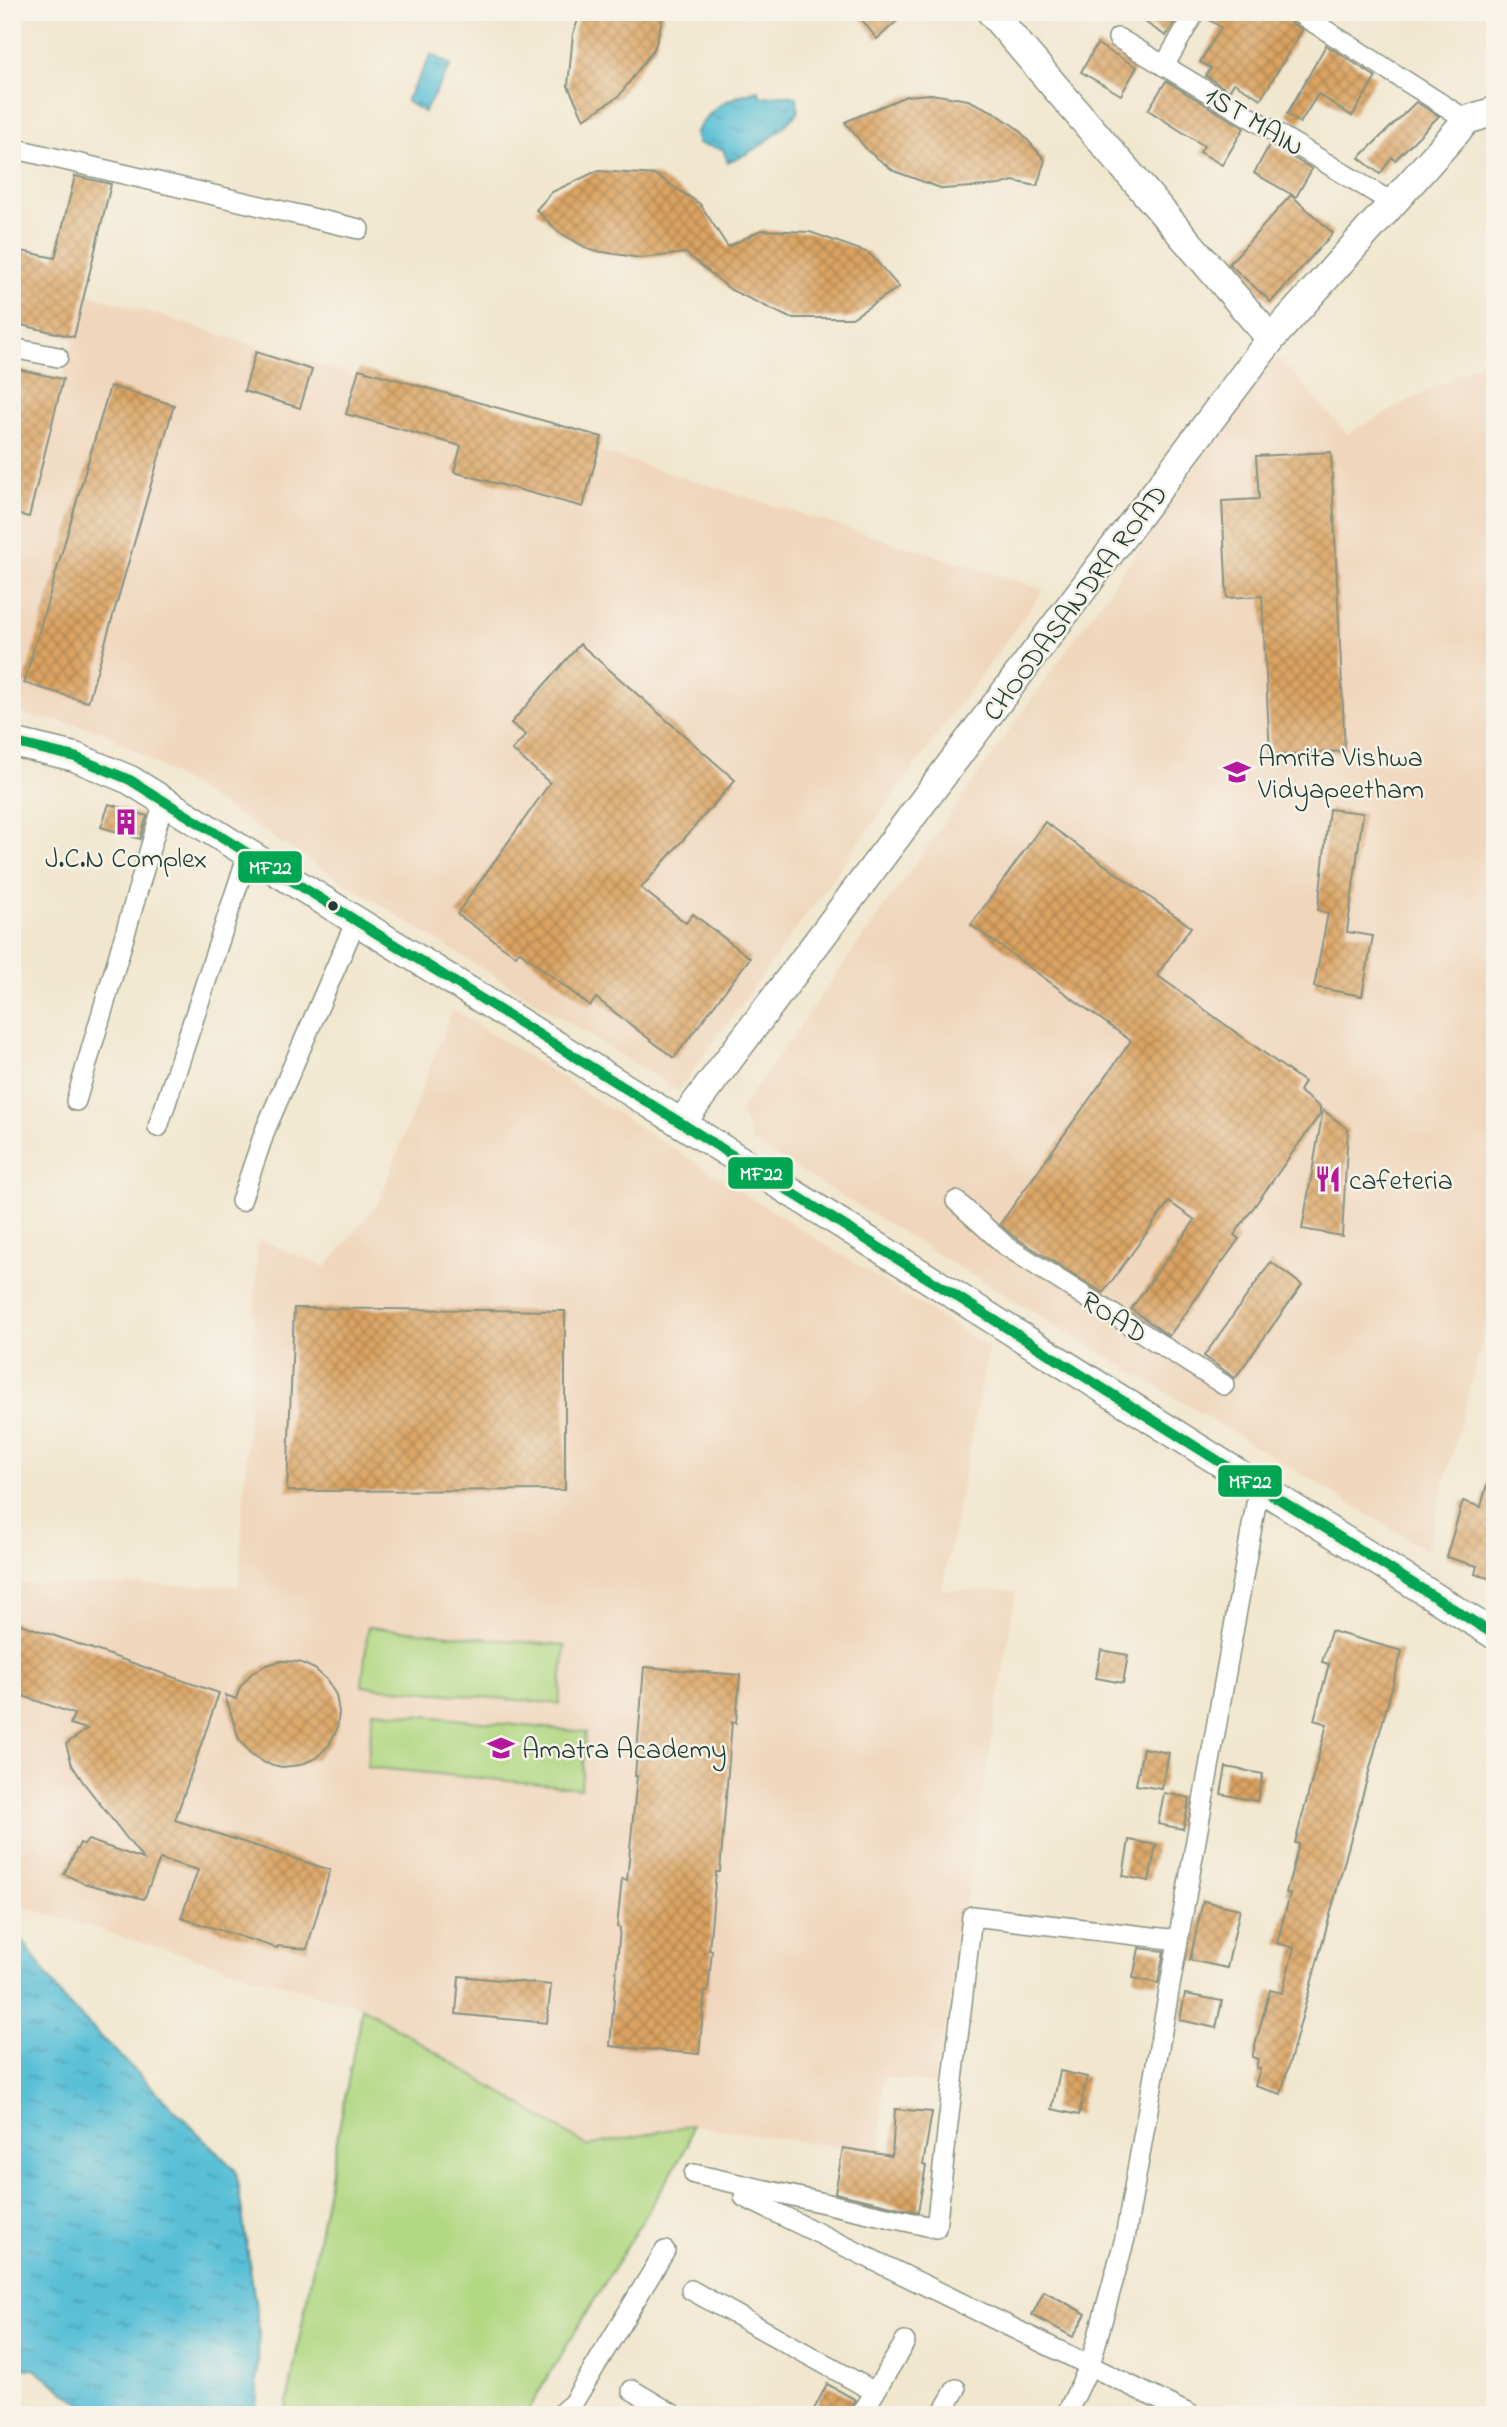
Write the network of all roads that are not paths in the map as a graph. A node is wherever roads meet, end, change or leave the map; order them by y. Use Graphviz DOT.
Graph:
graph roads {
  1 [pos="991,12"];
  2 [pos="1195,12"];
  3 [pos="1297,12"];
  4 [pos="1118,38"];
  5 [pos="1164,66"];
  6 [pos="1495,111"];
  7 [pos="1467,120"];
  8 [pos="12,148"];
  9 [pos="1391,202"];
  10 [pos="359,229"];
  11 [pos="1271,339"];
  12 [pos="12,348"];
  13 [pos="58,357"];
  14 [pos="12,743"];
  15 [pos="164,801"];
  16 [pos="248,854"];
  17 [pos="356,921"];
  18 [pos="76,1101"];
  19 [pos="681,1123"];
  20 [pos="158,1127"];
  21 [pos="241,1201"];
  22 [pos="956,1201"];
  23 [pos="1224,1385"];
  24 [pos="1259,1487"];
  25 [pos="1495,1635"];
  26 [pos="1178,1940"];
  27 [pos="694,2174"];
  28 [pos="744,2197"];
  29 [pos="666,2251"];
  30 [pos="691,2290"];
  31 [pos="905,2342"];
  32 [pos="1090,2365"];
  33 [pos="956,2389"];
  34 [pos="632,2390"];
  35 [pos="875,2392"];
  36 [pos="559,2415"];
  37 [pos="674,2415"];
  38 [pos="861,2415"];
  39 [pos="941,2415"];
  40 [pos="1066,2415"];
  41 [pos="1191,2415"];
  1 -- 11 [label="street"];
  2 -- 5 [label="street"];
  3 -- 7 [label="street"];
  4 -- 5 [label="street, 1ST MAIN"];
  5 -- 9 [label="street, 1ST MAIN"];
  6 -- 7 [label="street, CHOODASANDRA ROAD"];
  7 -- 9 [label="street, CHOODASANDRA ROAD"];
  8 -- 10 [label="street"];
  9 -- 11 [label="street, CHOODASANDRA ROAD"];
  11 -- 19 [label="street, CHOODASANDRA ROAD"];
  12 -- 13 [label="street"];
  14 -- 15 [label="street"];
  15 -- 16 [label="street"];
  15 -- 18 [label="street"];
  16 -- 17 [label="street"];
  16 -- 20 [label="street"];
  17 -- 19 [label="street"];
  17 -- 21 [label="street"];
  19 -- 24 [label="street"];
  22 -- 23 [label="street, ROAD"];
  24 -- 25 [label="street"];
  24 -- 26 [label="street"];
  26 -- 27 [label="street"];
  26 -- 32 [label="street"];
  28 -- 32 [label="street"];
  29 -- 36 [label="street"];
  30 -- 35 [label="street"];
  31 -- 35 [label="street"];
  32 -- 40 [label="street"];
  32 -- 41 [label="street"];
  33 -- 39 [label="street"];
  34 -- 37 [label="street"];
  35 -- 38 [label="street"];
}
